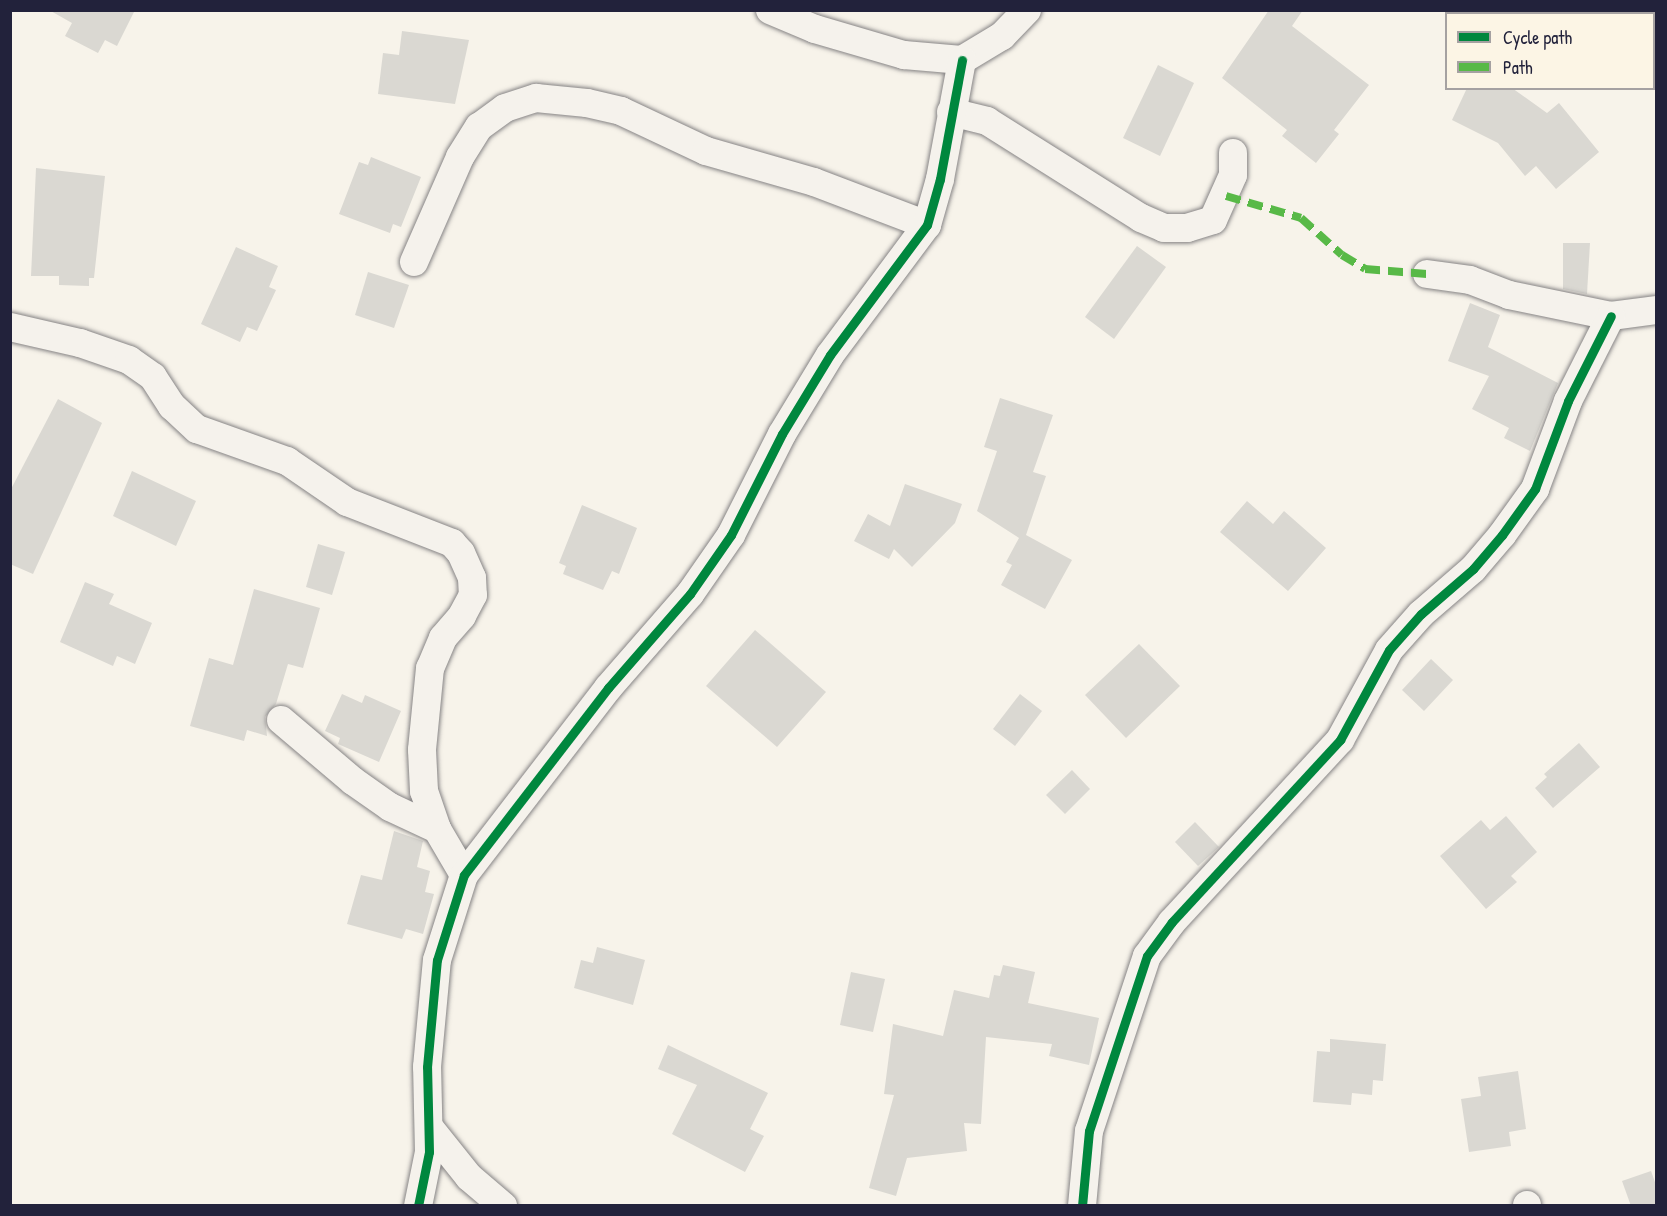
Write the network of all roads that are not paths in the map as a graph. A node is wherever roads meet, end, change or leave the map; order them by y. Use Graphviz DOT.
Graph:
graph roads {
  1 [pos="771,10"];
  2 [pos="1027,10"];
  3 [pos="962,60"];
  4 [pos="951,112"];
  5 [pos="1233,153"];
  6 [pos="927,225"];
  7 [pos="414,262"];
  8 [pos="1427,274"];
  9 [pos="1656,310"];
  10 [pos="1611,316"];
  11 [pos="10,327"];
  12 [pos="281,720"];
  13 [pos="437,829"];
  14 [pos="464,875"];
  15 [pos="429,1127"];
  16 [pos="418,1206"];
  17 [pos="503,1206"];
  18 [pos="1082,1206"];
  1 -- 3 [label="street"];
  2 -- 3 [label="street"];
  3 -- 4 [label="street"];
  4 -- 5 [label="street"];
  4 -- 6 [label="street"];
  6 -- 7 [label="street"];
  6 -- 14 [label="street"];
  8 -- 10 [label="street"];
  9 -- 10 [label="street"];
  10 -- 18 [label="street"];
  11 -- 13 [label="street"];
  12 -- 13 [label="street"];
  13 -- 14 [label="street"];
  14 -- 15 [label="street"];
  15 -- 16 [label="street"];
  15 -- 17 [label="street"];
}
